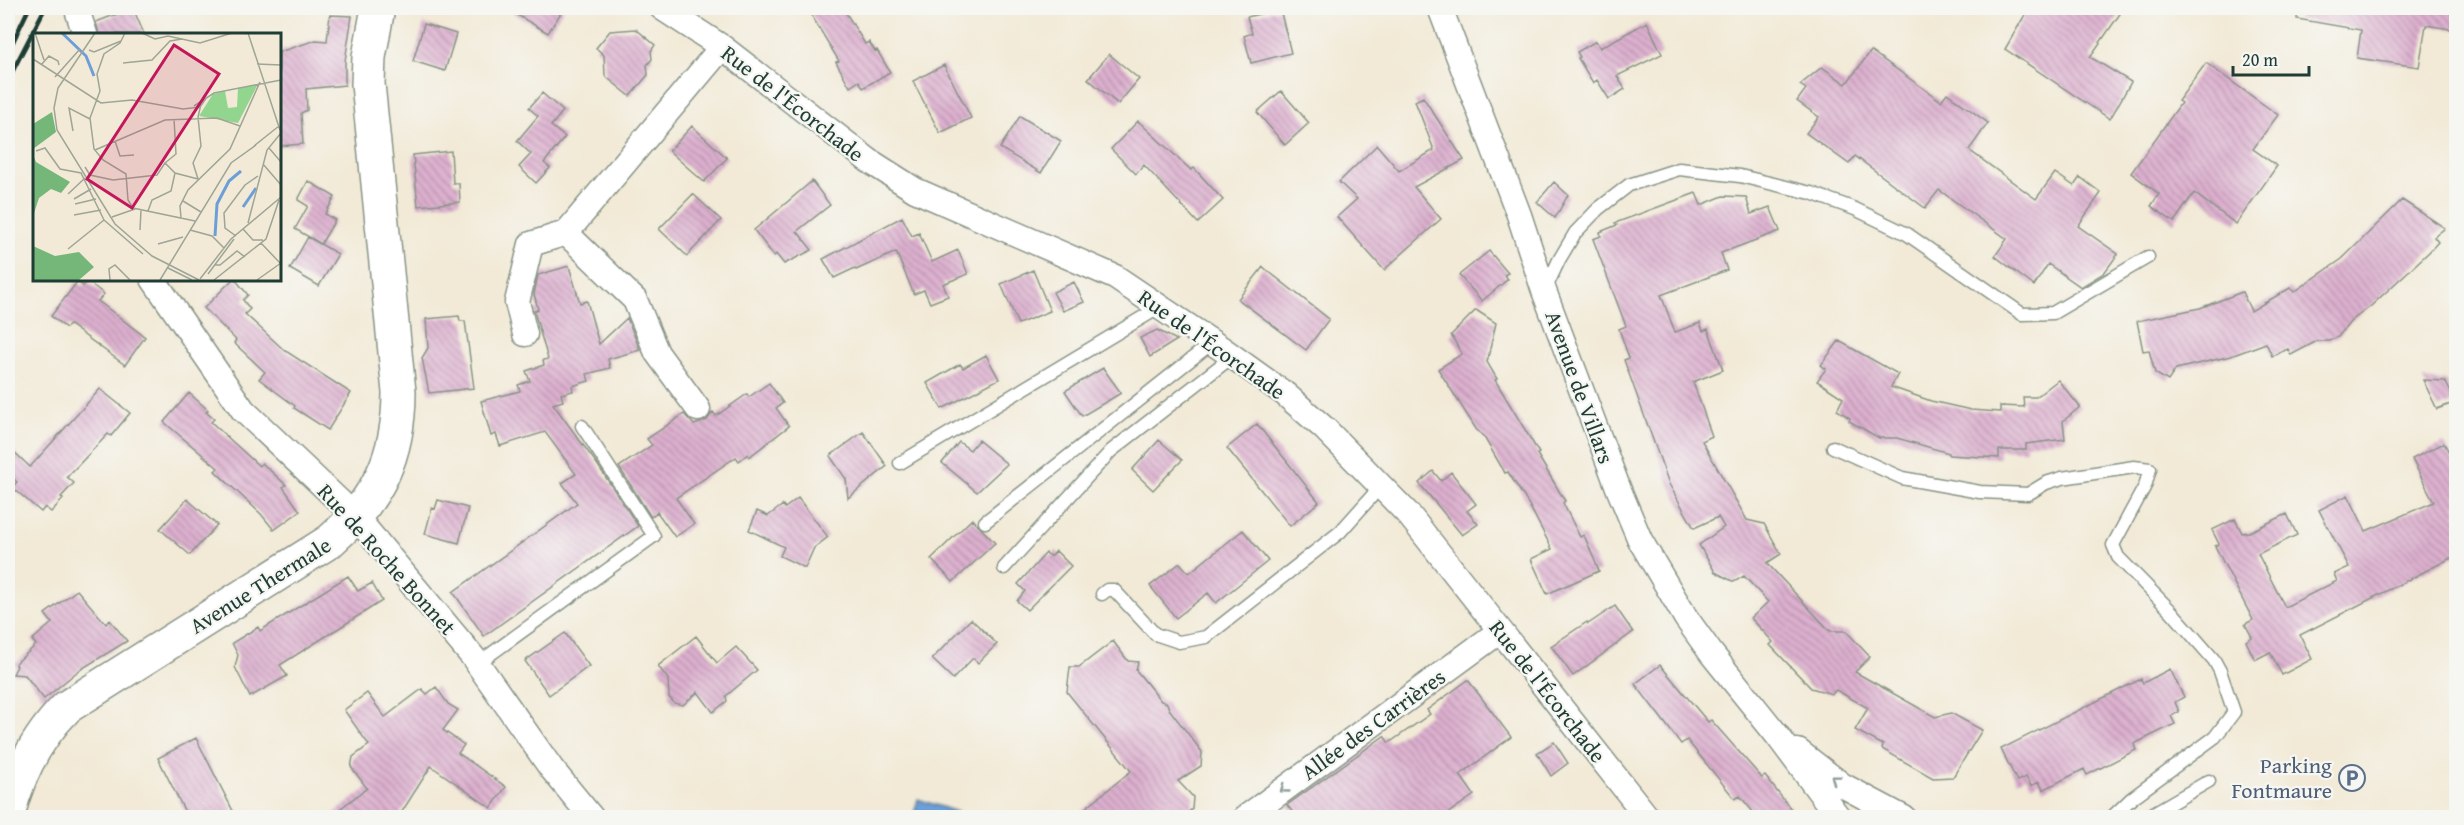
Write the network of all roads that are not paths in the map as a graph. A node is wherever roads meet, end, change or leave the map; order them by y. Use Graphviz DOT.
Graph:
graph roads {
  1 [pos="80,8"];
  2 [pos="378,8"];
  3 [pos="662,8"];
  4 [pos="1440,8"];
  5 [pos="85,33"];
  6 [pos="722,48"];
  7 [pos="566,233"];
  8 [pos="2148,257"];
  9 [pos="154,280"];
  10 [pos="1544,291"];
  11 [pos="1160,307"];
  12 [pos="525,334"];
  13 [pos="1213,342"];
  14 [pos="1233,356"];
  15 [pos="698,409"];
  16 [pos="582,426"];
  17 [pos="1833,447"];
  18 [pos="900,463"];
  19 [pos="1381,486"];
  20 [pos="356,517"];
  21 [pos="985,522"];
  22 [pos="1004,568"];
  23 [pos="1102,594"];
  24 [pos="1500,631"];
  25 [pos="477,664"];
  26 [pos="1777,735"];
  27 [pos="2209,781"];
  28 [pos="1870,809"];
  29 [pos="8,815"];
  30 [pos="592,818"];
  31 [pos="1245,818"];
  32 [pos="1648,818"];
  33 [pos="1839,818"];
  34 [pos="1904,818"];
  35 [pos="2111,818"];
  36 [pos="2145,818"];
  1 -- 5 [label="street"];
  2 -- 20 [label="main road, Avenue Thermale"];
  3 -- 6 [label="street, Rue de l'Écorchade"];
  4 -- 10 [label="street, Avenue de Villars"];
  6 -- 7 [label="street"];
  6 -- 11 [label="street, Rue de l'Écorchade"];
  7 -- 12 [label="street"];
  7 -- 15 [label="street"];
  8 -- 10 [label="lane"];
  9 -- 20 [label="street, Rue de Roche Bonnet"];
  10 -- 26 [label="street, Avenue de Villars"];
  11 -- 13 [label="street, Rue de l'Écorchade"];
  11 -- 18 [label="lane"];
  13 -- 14 [label="street, Rue de l'Écorchade"];
  13 -- 21 [label="lane"];
  14 -- 19 [label="street, Rue de l'Écorchade"];
  14 -- 22 [label="lane"];
  16 -- 25 [label="lane"];
  17 -- 35 [label="lane"];
  19 -- 23 [label="lane"];
  19 -- 24 [label="street, Rue de l'Écorchade"];
  20 -- 25 [label="street, Rue de Roche Bonnet"];
  20 -- 29 [label="main road, Avenue Thermale"];
  24 -- 31 [label="street, Allée des Carrières, one-way"];
  24 -- 32 [label="street, Rue de l'Écorchade"];
  25 -- 30 [label="street, Rue de Roche Bonnet"];
  28 -- 26 [label="street, Avenue de Villars, one-way"];
  26 -- 33 [label="street, Avenue de Villars"];
  27 -- 36 [label="lane"];
  28 -- 34 [label="street, Avenue de Villars"];
}
